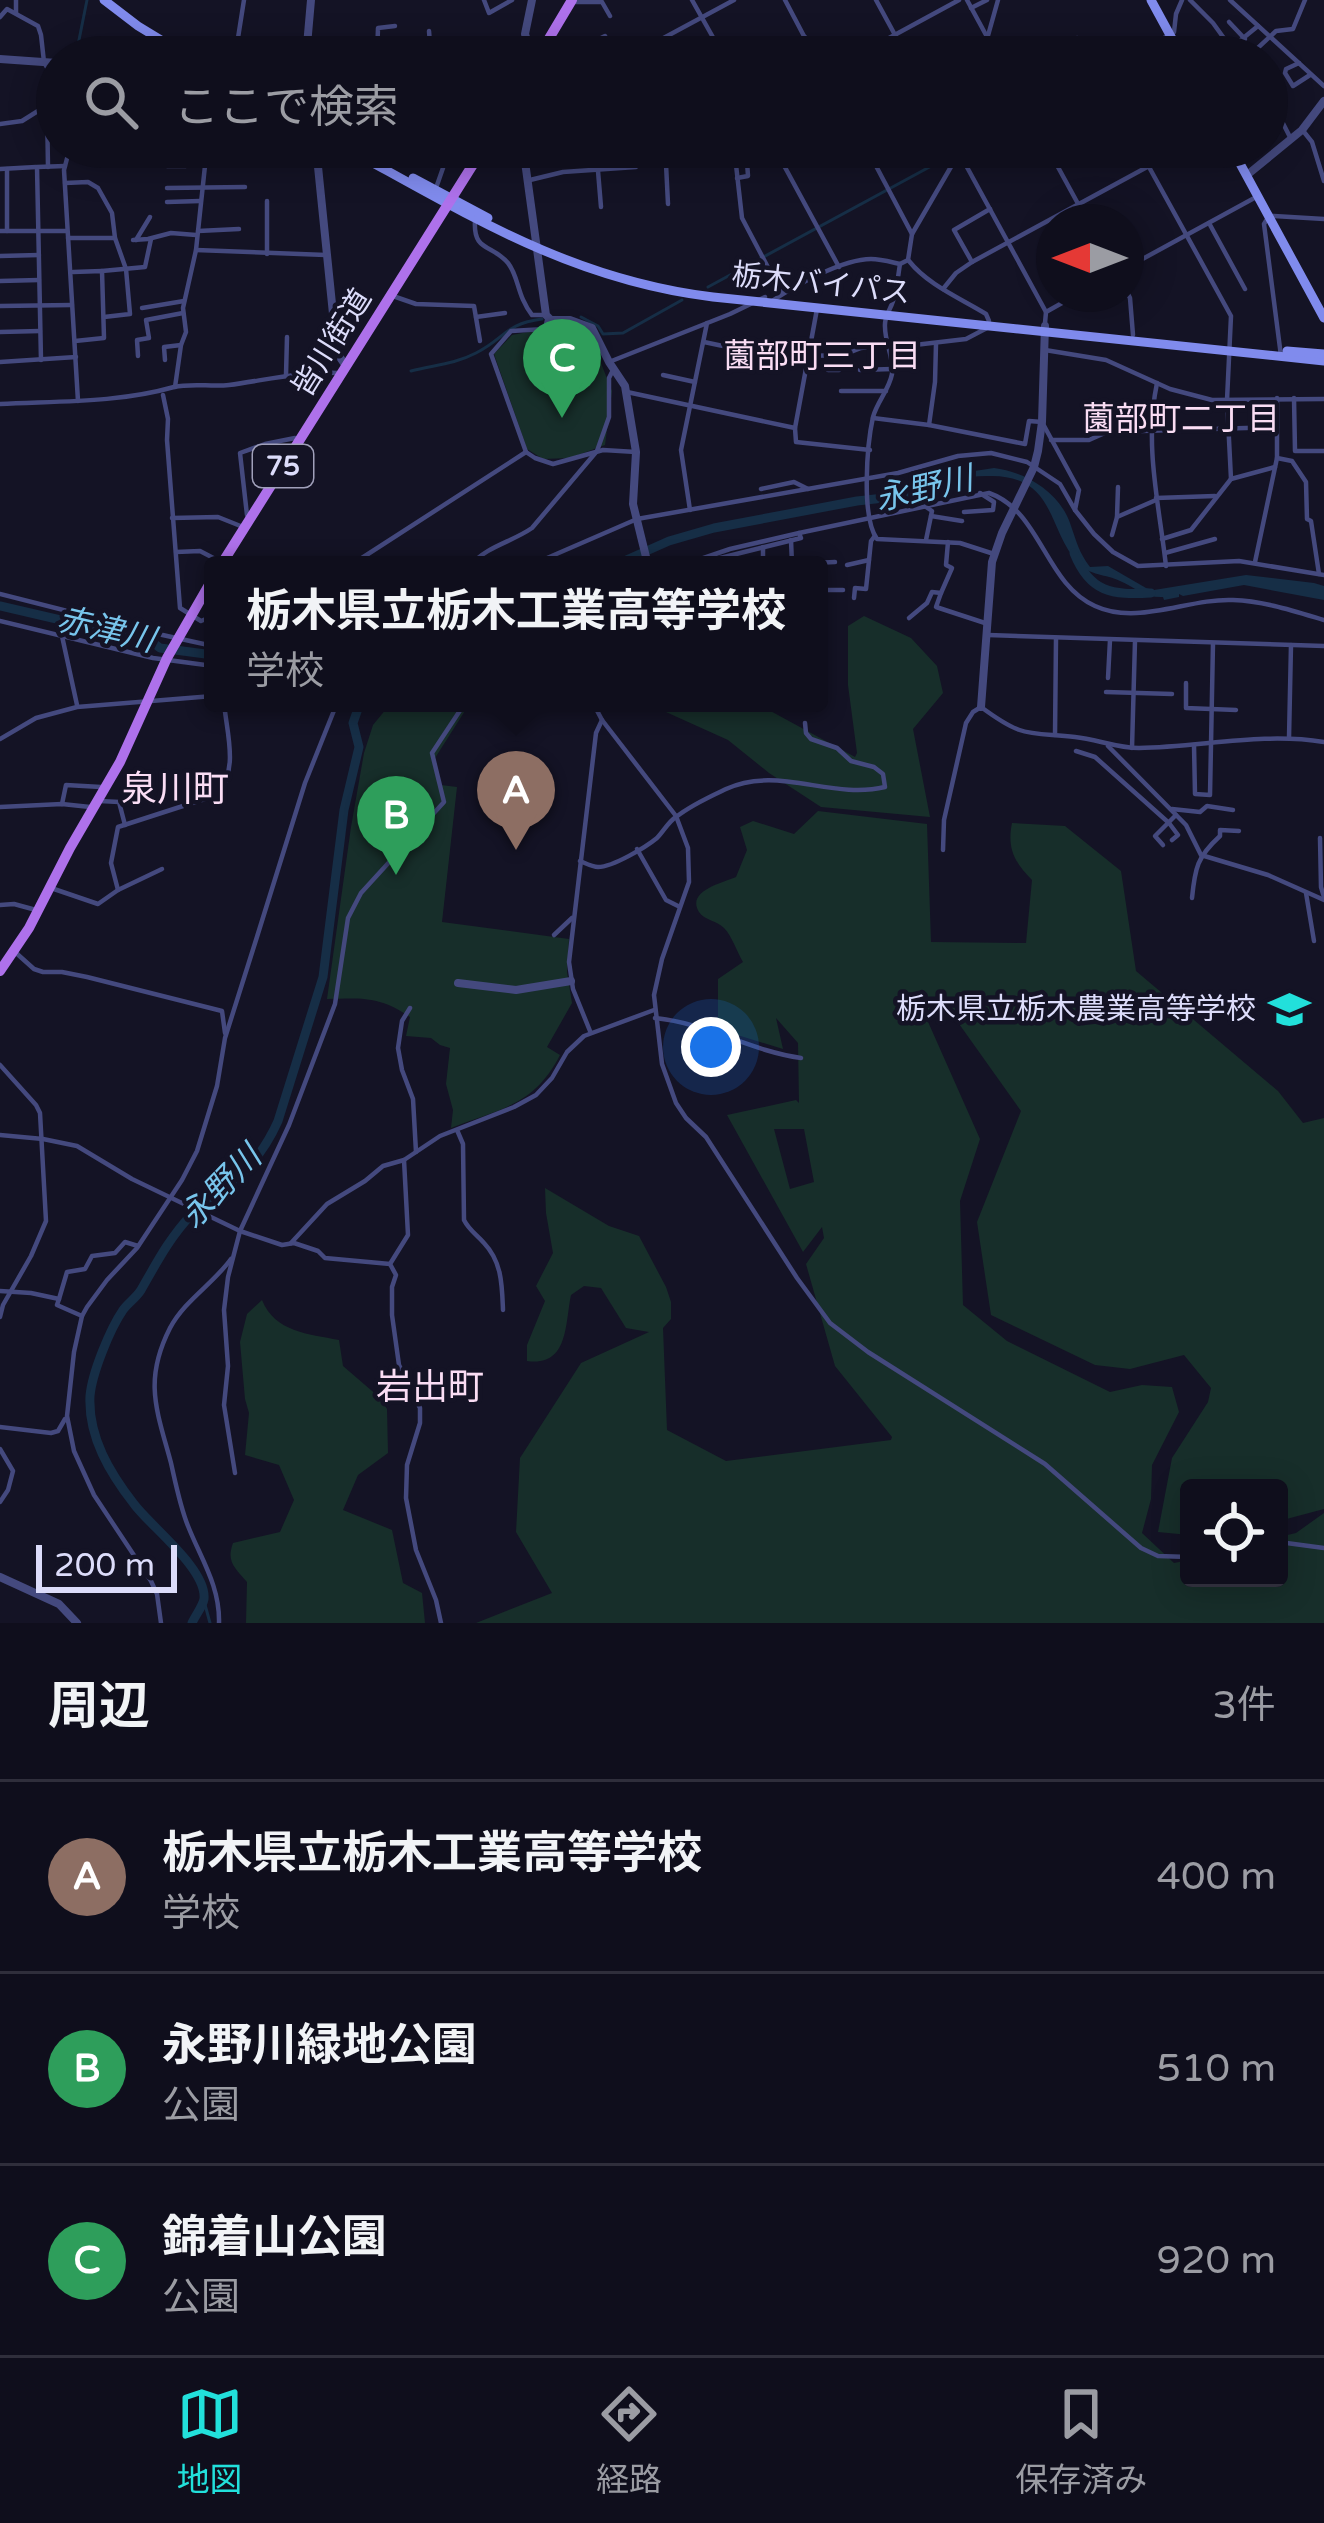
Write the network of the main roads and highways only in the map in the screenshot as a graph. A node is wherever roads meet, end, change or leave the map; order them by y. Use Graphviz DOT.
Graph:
graph roads {
  1 [pos="94,0"];
  2 [pos="104,0"];
  3 [pos="1151,0"];
  4 [pos="568,2"];
  5 [pos="147,36"];
  6 [pos="157,36"];
  7 [pos="548,36"];
  8 [pos="1171,36"];
  9 [pos="386,168"];
  10 [pos="396,168"];
  11 [pos="471,168"];
  12 [pos="1242,168"];
  13 [pos="450,200"];
  14 [pos="537,245"];
  15 [pos="770,299"];
  16 [pos="887,313"];
  17 [pos="1324,318"];
  18 [pos="1045,329"];
  19 [pos="1230,348"];
  20 [pos="1324,358"];
  21 [pos="227,556"];
  22 [pos="204,593"];
  23 [pos="1,968"];
  1 -- 5 [label="main road"];
  2 -- 6 [label="main road"];
  3 -- 8 [label="main road"];
  4 -- 7 [label="main road"];
  9 -- 13 [label="main road, 栃木バイパス"];
  10 -- 13 [label="main road, 栃木バイパス"];
  11 -- 13 [label="main road, 皆川街道 / 75"];
  12 -- 17 [label="main road"];
  13 -- 14 [label="main road, 栃木バイパス"];
  13 -- 14 [label="main road, 栃木バイパス"];
  13 -- 21 [label="main road, 皆川街道 / 75"];
  14 -- 15 [label="main road, 栃木バイパス"];
  15 -- 16 [label="main road, 栃木バイパス"];
  15 -- 16 [label="main road, 栃木バイパス"];
  16 -- 18 [label="main road, 栃木バイパス"];
  18 -- 19 [label="main road, 栃木バイパス"];
  18 -- 19 [label="main road, 栃木バイパス"];
  19 -- 20 [label="main road, 栃木バイパス"];
  22 -- 23 [label="main road"];
}
